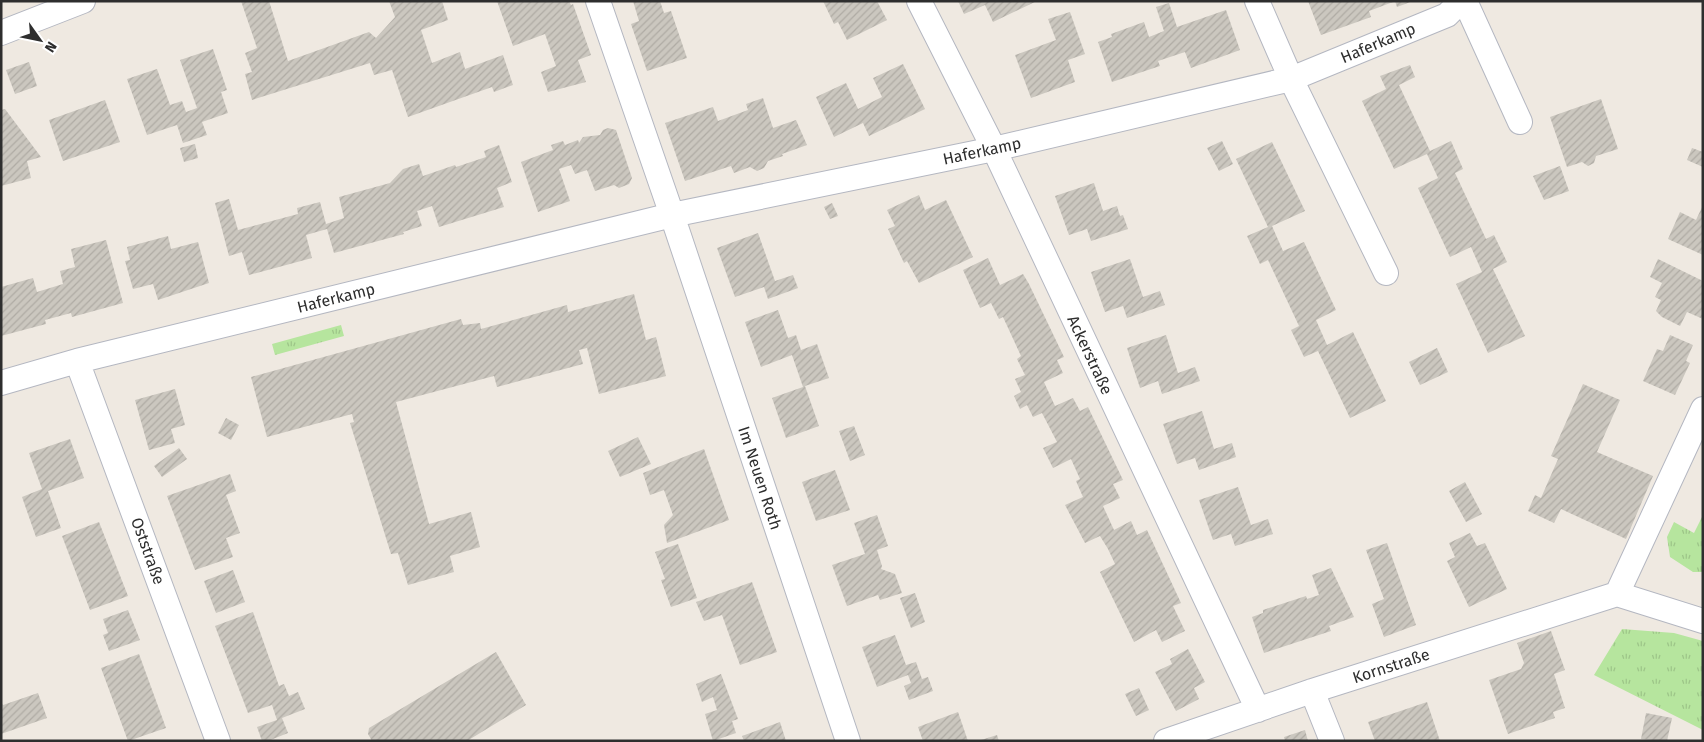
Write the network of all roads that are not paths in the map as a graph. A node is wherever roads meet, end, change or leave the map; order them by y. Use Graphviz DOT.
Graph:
graph roads {
  1 [pos="83,1"];
  2 [pos="598,1"];
  3 [pos="919,1"];
  4 [pos="1258,1"];
  5 [pos="1461,1"];
  6 [pos="1465,1"];
  7 [pos="1,33"];
  8 [pos="1291,79"];
  9 [pos="1520,122"];
  10 [pos="994,149"];
  11 [pos="672,215"];
  12 [pos="1386,273"];
  13 [pos="77,361"];
  14 [pos="1,383"];
  15 [pos="1703,409"];
  16 [pos="1617,594"];
  17 [pos="1703,621"];
  18 [pos="1312,691"];
  19 [pos="1258,710"];
  20 [pos="218,741"];
  21 [pos="848,741"];
  22 [pos="1166,741"];
  23 [pos="1332,741"];
  1 -- 7 [label="street"];
  2 -- 11 [label="street"];
  3 -- 10 [label="street, Ackerstraße"];
  4 -- 8 [label="street"];
  5 -- 8 [label="street, Haferkamp"];
  6 -- 9 [label="street"];
  8 -- 10 [label="street, Haferkamp"];
  8 -- 12 [label="street"];
  10 -- 11 [label="street, Haferkamp"];
  10 -- 19 [label="street, Ackerstraße"];
  11 -- 13 [label="street, Haferkamp"];
  11 -- 21 [label="street, Im Neuen Roth"];
  13 -- 14 [label="street, Haferkamp"];
  13 -- 20 [label="street, Oststraße"];
  15 -- 16 [label="street"];
  16 -- 17 [label="street"];
  16 -- 18 [label="street, Kornstraße"];
  18 -- 19 [label="street, Kornstraße"];
  18 -- 23 [label="street"];
  19 -- 22 [label="street, Kornstraße"];
}
